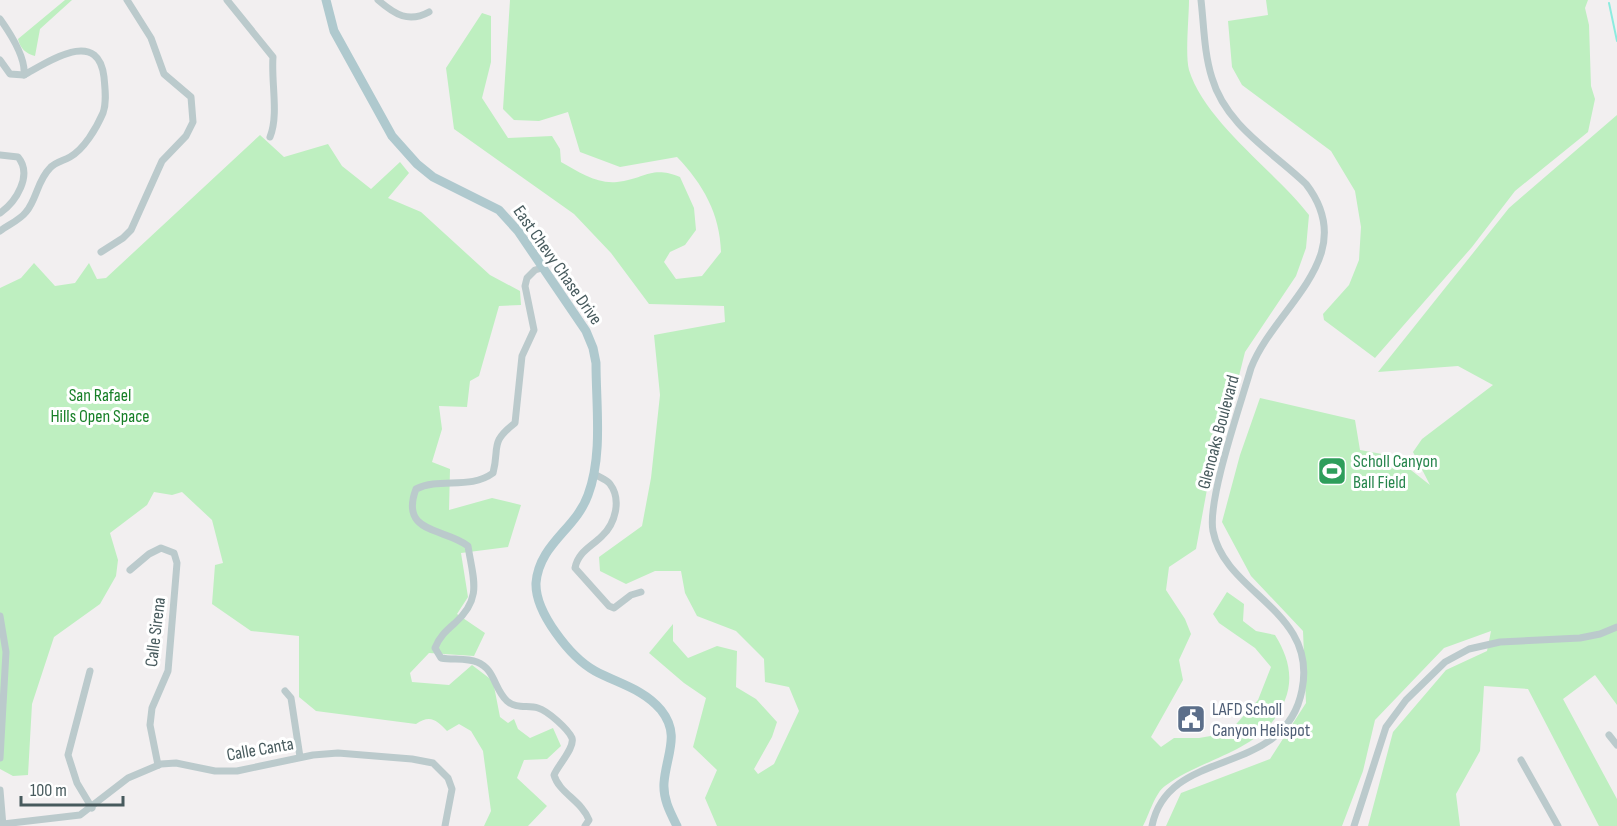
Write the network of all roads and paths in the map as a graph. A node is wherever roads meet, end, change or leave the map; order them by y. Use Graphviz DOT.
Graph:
graph roads {
  1 [pos="127,0"];
  2 [pos="227,0"];
  3 [pos="326,0"];
  4 [pos="378,0"];
  5 [pos="1201,0"];
  6 [pos="429,12"];
  7 [pos="0,19"];
  8 [pos="0,60"];
  9 [pos="24,75"];
  10 [pos="270,137"];
  11 [pos="0,155"];
  12 [pos="0,213"];
  13 [pos="0,231"];
  14 [pos="100,252"];
  15 [pos="542,268"];
  16 [pos="594,474"];
  17 [pos="130,570"];
  18 [pos="641,592"];
  19 [pos="0,616"];
  20 [pos="1617,627"];
  21 [pos="90,671"];
  22 [pos="285,691"];
  23 [pos="1609,735"];
  24 [pos="1617,745"];
  25 [pos="300,757"];
  26 [pos="0,758"];
  27 [pos="1521,760"];
  28 [pos="158,765"];
  29 [pos="0,790"];
  30 [pos="92,808"];
  31 [pos="3,825"];
  32 [pos="445,826"];
  33 [pos="585,826"];
  34 [pos="677,826"];
  35 [pos="1152,826"];
  36 [pos="1354,826"];
  37 [pos="1558,826"];
  1 -- 14 [label="street"];
  2 -- 10 [label="street"];
  3 -- 15 [label="main road, East Chevy Chase Drive"];
  4 -- 6 [label="street"];
  5 -- 35 [label="street, Glenoaks Boulevard"];
  7 -- 9 [label="street"];
  8 -- 9 [label="street"];
  9 -- 13 [label="street"];
  11 -- 12 [label="street"];
  15 -- 16 [label="main road, East Chevy Chase Drive"];
  15 -- 33 [label="street"];
  16 -- 18 [label="street"];
  16 -- 34 [label="main road, East Chevy Chase Drive"];
  17 -- 28 [label="street, Calle Sirena"];
  19 -- 26 [label="street"];
  20 -- 36 [label="street"];
  21 -- 30 [label="street"];
  22 -- 25 [label="street"];
  23 -- 24 [label="street"];
  25 -- 28 [label="street, Calle Canta"];
  25 -- 32 [label="street, Calle Canta"];
  27 -- 37 [label="street"];
  28 -- 30 [label="street, Calle Canta"];
  29 -- 31 [label="street"];
  30 -- 31 [label="street, Calle Canta"];
}
